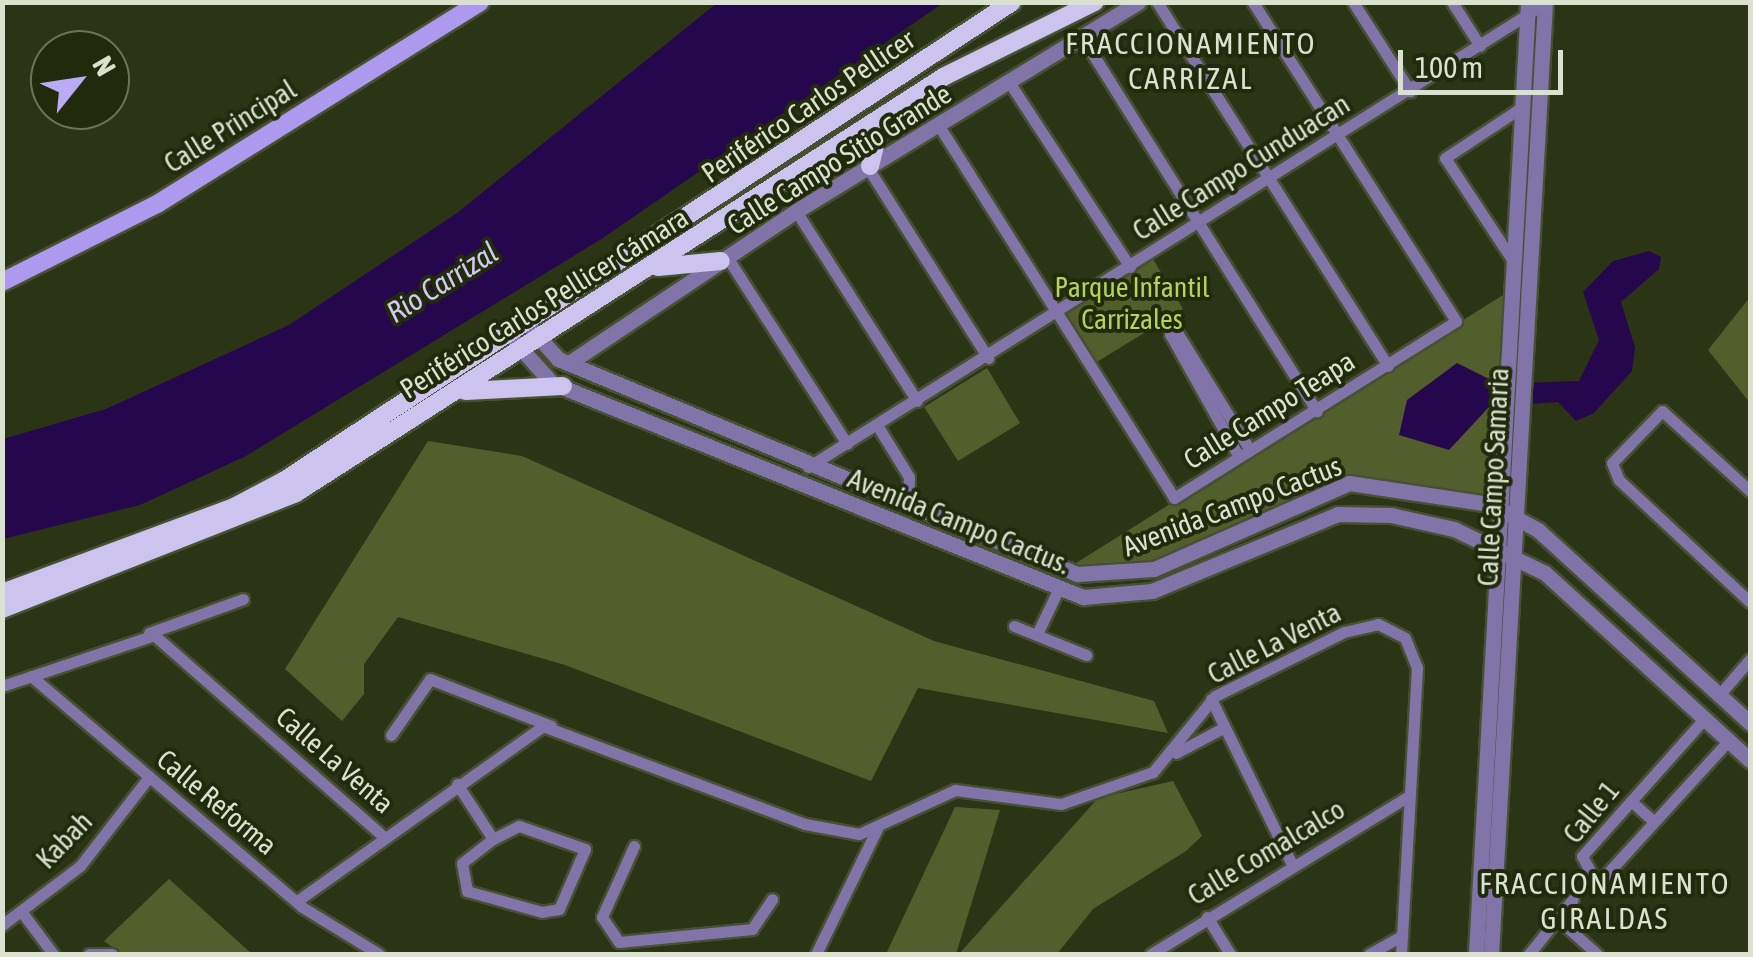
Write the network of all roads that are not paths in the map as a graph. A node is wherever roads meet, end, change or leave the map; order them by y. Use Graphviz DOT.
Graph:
graph roads {
  1 [pos="480,2"];
  2 [pos="1012,2"];
  3 [pos="1095,2"];
  4 [pos="1138,2"];
  5 [pos="1156,2"];
  6 [pos="1253,2"];
  7 [pos="1353,2"];
  8 [pos="1452,2"];
  9 [pos="1538,5"];
  10 [pos="1082,37"];
  11 [pos="1480,46"];
  12 [pos="1009,82"];
  13 [pos="1410,90"];
  14 [pos="1522,107"];
  15 [pos="882,117"];
  16 [pos="939,126"];
  17 [pos="1337,136"];
  18 [pos="869,167"];
  19 [pos="1268,180"];
  20 [pos="796,211"];
  21 [pos="1200,224"];
  22 [pos="724,259"];
  23 [pos="1513,261"];
  24 [pos="1130,266"];
  25 [pos="653,268"];
  26 [pos="2,282"];
  27 [pos="1060,313"];
  28 [pos="533,332"];
  29 [pos="516,343"];
  30 [pos="988,358"];
  31 [pos="569,363"];
  32 [pos="1388,366"];
  33 [pos="563,386"];
  34 [pos="450,394"];
  35 [pos="916,401"];
  36 [pos="1317,411"];
  37 [pos="878,425"];
  38 [pos="848,444"];
  39 [pos="1244,454"];
  40 [pos="808,467"];
  41 [pos="1750,491"];
  42 [pos="908,505"];
  43 [pos="1508,511"];
  44 [pos="1506,551"];
  45 [pos="1058,590"];
  46 [pos="2,593"];
  47 [pos="243,598"];
  48 [pos="1750,602"];
  49 [pos="2,609"];
  50 [pos="1014,626"];
  51 [pos="1037,634"];
  52 [pos="143,635"];
  53 [pos="1086,655"];
  54 [pos="1750,659"];
  55 [pos="31,676"];
  56 [pos="2,686"];
  57 [pos="1720,694"];
  58 [pos="1212,699"];
  59 [pos="1705,718"];
  60 [pos="1750,723"];
  61 [pos="551,726"];
  62 [pos="1225,727"];
  63 [pos="391,735"];
  64 [pos="1728,740"];
  65 [pos="1172,755"];
  66 [pos="1750,760"];
  67 [pos="149,778"];
  68 [pos="457,784"];
  69 [pos="1409,796"];
  70 [pos="1631,801"];
  71 [pos="1654,822"];
  72 [pos="877,829"];
  73 [pos="384,837"];
  74 [pos="494,839"];
  75 [pos="634,846"];
  76 [pos="1292,864"];
  77 [pos="772,899"];
  78 [pos="1574,899"];
  79 [pos="297,902"];
  80 [pos="21,911"];
  81 [pos="1207,917"];
  82 [pos="1559,920"];
  83 [pos="2,925"];
  84 [pos="1402,936"];
  85 [pos="682,938"];
  86 [pos="53,954"];
  87 [pos="88,954"];
  88 [pos="112,954"];
  89 [pos="379,954"];
  90 [pos="684,954"];
  91 [pos="816,954"];
  92 [pos="1151,954"];
  93 [pos="1230,954"];
  94 [pos="1369,954"];
  95 [pos="1400,954"];
  96 [pos="1476,954"];
  97 [pos="1491,954"];
  98 [pos="1529,954"];
  99 [pos="1597,954"];
  1 -- 26 [label="main road, Calle Principal"];
  2 -- 28 [label="main road, Periférico Carlos Pellicer"];
  3 -- 15 [label="main road, Periférico Carlos Pellicer Cámara"];
  4 -- 10 [label="street, Calle Campo Sitio Grande"];
  5 -- 19 [label="street"];
  6 -- 17 [label="street"];
  7 -- 13 [label="street"];
  8 -- 11 [label="street"];
  9 -- 11 [label="street, Calle Campo Cunduacan"];
  9 -- 14 [label="street, Calle Campo Samaria"];
  9 -- 43 [label="street, Calle Campo Samaria"];
  10 -- 12 [label="street, Calle Campo Sitio Grande"];
  10 -- 21 [label="street"];
  11 -- 13 [label="street, Calle Campo Cunduacan"];
  12 -- 16 [label="street, Calle Campo Sitio Grande"];
  12 -- 24 [label="street"];
  13 -- 17 [label="street, Calle Campo Cunduacan"];
  14 -- 23 [label="street, Calle Campo Samaria"];
  14 -- 23 [label="street"];
  15 -- 18 [label="main road"];
  15 -- 25 [label="main road, Periférico Carlos Pellicer Cámara"];
  16 -- 18 [label="street, Calle Campo Sitio Grande"];
  16 -- 27 [label="street, Calle Campo Teapa"];
  17 -- 19 [label="street, Calle Campo Cunduacan"];
  17 -- 32 [label="street, Calle Campo Teapa"];
  18 -- 20 [label="street, Calle Campo Sitio Grande"];
  18 -- 30 [label="street"];
  19 -- 21 [label="street, Calle Campo Cunduacan"];
  19 -- 32 [label="street"];
  20 -- 22 [label="street, Calle Campo Sitio Grande"];
  20 -- 35 [label="street"];
  21 -- 24 [label="street, Calle Campo Cunduacan"];
  21 -- 36 [label="street"];
  22 -- 25 [label="main road"];
  22 -- 31 [label="street, Calle Campo Sitio Grande"];
  22 -- 38 [label="street"];
  23 -- 43 [label="street, Calle Campo Samaria"];
  24 -- 27 [label="street, Calle Campo Cunduacan"];
  25 -- 28 [label="main road, Periférico Carlos Pellicer Cámara"];
  27 -- 30 [label="street, Calle Campo Cunduacan"];
  27 -- 39 [label="street, Calle Campo Teapa"];
  28 -- 29 [label="main road, Periférico Carlos Pellicer"];
  28 -- 31 [label="street, Avenida Campo Cactus"];
  29 -- 33 [label="street, Avenida Campo Cactus."];
  29 -- 34 [label="main road, Periférico Carlos Pellicer Cámara"];
  29 -- 46 [label="main road, Periférico Carlos Pellicer"];
  30 -- 35 [label="street, Calle Campo Cunduacan"];
  31 -- 40 [label="street, Avenida Campo Cactus"];
  32 -- 36 [label="street, Calle Campo Teapa"];
  33 -- 34 [label="main road"];
  33 -- 45 [label="street, Avenida Campo Cactus."];
  34 -- 49 [label="main road, Periférico Carlos Pellicer Cámara"];
  35 -- 37 [label="street, Calle Campo Cunduacan"];
  36 -- 39 [label="street, Calle Campo Teapa"];
  37 -- 38 [label="street, Calle Campo Cunduacan"];
  37 -- 42 [label="street"];
  38 -- 40 [label="street, Calle Campo Cunduacan"];
  39 -- 39 [label="street"];
  40 -- 42 [label="street, Avenida Campo Cactus"];
  41 -- 48 [label="street"];
  42 -- 43 [label="street, Avenida Campo Cactus"];
  43 -- 44 [label="street, Calle Campo Samaria"];
  43 -- 57 [label="street"];
  44 -- 45 [label="street, Avenida Campo Cactus."];
  44 -- 59 [label="street, Avenida Campo Cactus."];
  44 -- 96 [label="street, Calle Campo Samaria"];
  44 -- 97 [label="street, Calle Campo Samaria"];
  45 -- 51 [label="street"];
  47 -- 52 [label="street"];
  50 -- 51 [label="street"];
  51 -- 53 [label="street"];
  52 -- 55 [label="street"];
  52 -- 73 [label="street, Calle La Venta"];
  54 -- 57 [label="street"];
  55 -- 56 [label="street"];
  55 -- 67 [label="street, Calle Reforma"];
  57 -- 60 [label="street"];
  58 -- 62 [label="street"];
  58 -- 65 [label="street, Calle La Venta"];
  58 -- 69 [label="street, Calle La Venta"];
  59 -- 64 [label="street, Avenida Campo Cactus."];
  59 -- 70 [label="street, Calle 1"];
  61 -- 63 [label="street, Calle La Venta"];
  61 -- 68 [label="street, Calle La Venta"];
  61 -- 72 [label="street, Calle La Venta"];
  62 -- 65 [label="street"];
  62 -- 76 [label="street"];
  64 -- 66 [label="street, Avenida Campo Cactus."];
  64 -- 71 [label="street, Calle 1"];
  65 -- 72 [label="street, Calle La Venta"];
  67 -- 79 [label="street, Calle Reforma"];
  67 -- 80 [label="street, Kabah"];
  68 -- 73 [label="street, Calle La Venta"];
  68 -- 74 [label="street"];
  69 -- 76 [label="street, Calle Comalcalco"];
  69 -- 84 [label="street, Calle La Venta"];
  70 -- 71 [label="street"];
  70 -- 71 [label="street, Calle 1"];
  72 -- 91 [label="street"];
  73 -- 79 [label="street"];
  74 -- 74 [label="street"];
  75 -- 85 [label="street"];
  76 -- 81 [label="street, Calle Comalcalco"];
  77 -- 85 [label="street"];
  78 -- 82 [label="street"];
  79 -- 89 [label="street, Calle Reforma"];
  80 -- 83 [label="street, Kabah"];
  80 -- 86 [label="street"];
  81 -- 92 [label="street, Calle Comalcalco"];
  81 -- 93 [label="street"];
  82 -- 98 [label="street"];
  82 -- 99 [label="street"];
  84 -- 94 [label="street"];
  84 -- 95 [label="street, Calle La Venta"];
  85 -- 90 [label="street"];
  87 -- 88 [label="street"];
}
